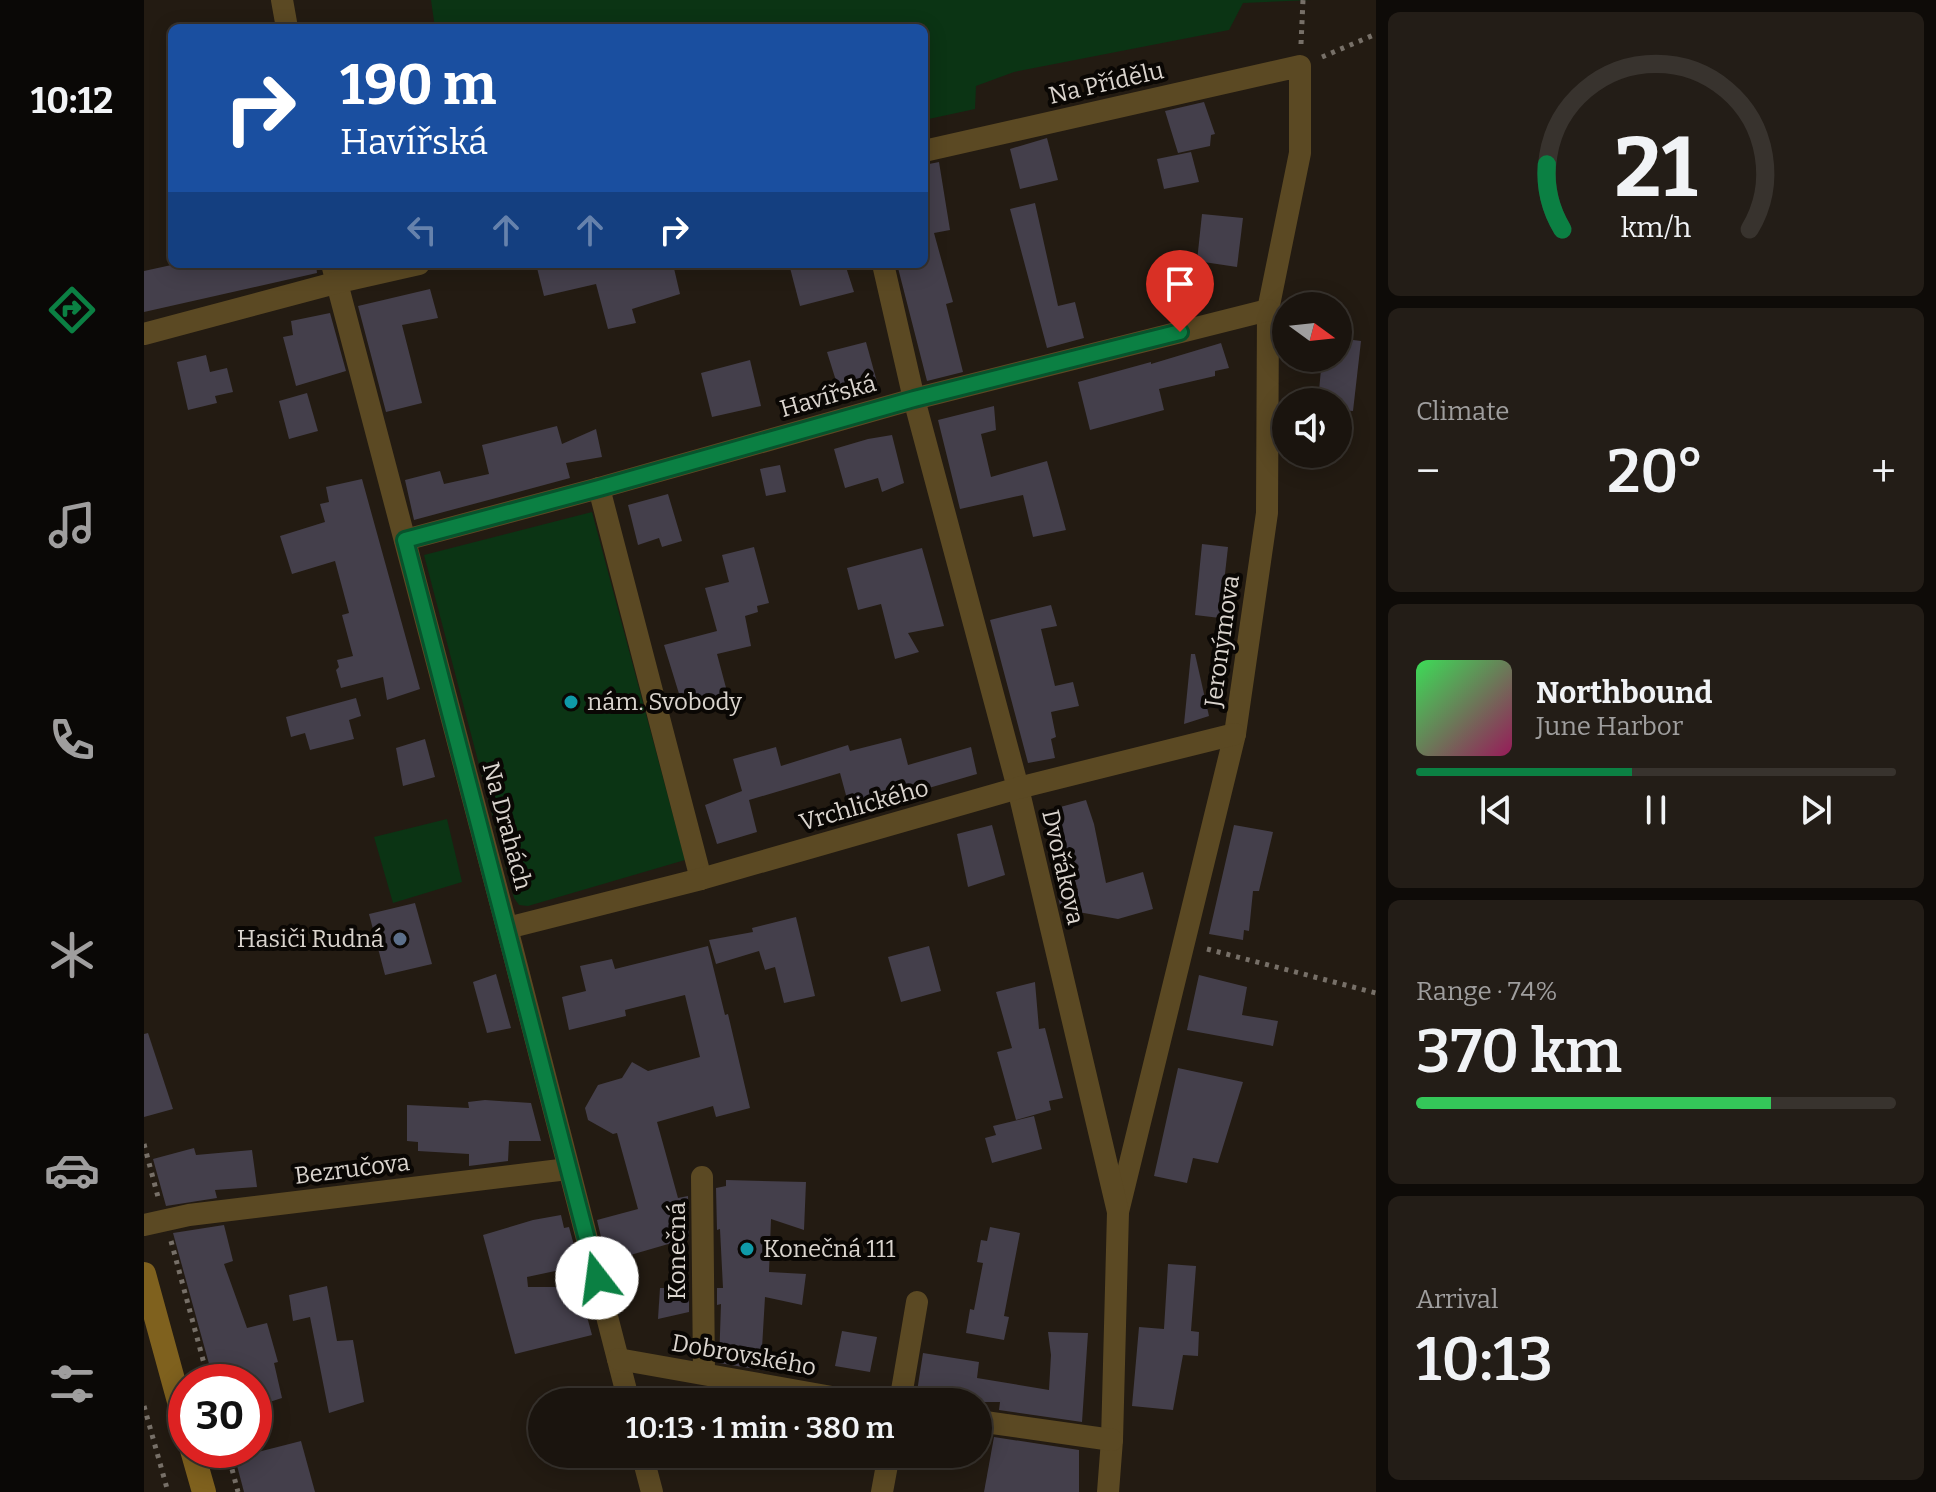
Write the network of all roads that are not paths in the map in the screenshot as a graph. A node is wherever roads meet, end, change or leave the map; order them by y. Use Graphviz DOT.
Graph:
graph roads {
  1 [pos="282,0"];
  2 [pos="286,24"];
  3 [pos="1300,66"];
  4 [pos="928,150"];
  5 [pos="381,268"];
  6 [pos="884,268"];
  7 [pos="334,273"];
  8 [pos="1268,310"];
  9 [pos="144,334"];
  10 [pos="914,399"];
  11 [pos="599,488"];
  12 [pos="405,540"];
  13 [pos="1235,734"];
  14 [pos="1018,788"];
  15 [pos="701,879"];
  16 [pos="507,928"];
  17 [pos="568,1169"];
  18 [pos="702,1177"];
  19 [pos="1118,1212"];
  20 [pos="154,1222"];
  21 [pos="144,1274"];
  22 [pos="917,1302"];
  23 [pos="148,1305"];
  24 [pos="618,1359"];
  25 [pos="168,1369"];
  26 [pos="704,1373"];
  27 [pos="625,1388"];
  28 [pos="785,1388"];
  29 [pos="902,1388"];
  30 [pos="992,1423"];
  31 [pos="1112,1440"];
  32 [pos="197,1468"];
  33 [pos="646,1468"];
  34 [pos="886,1468"];
  35 [pos="204,1492"];
  36 [pos="652,1492"];
  37 [pos="882,1492"];
  38 [pos="1108,1492"];
  1 -- 2 [label="street"];
  3 -- 4 [label="street, Na Přídělu"];
  3 -- 8 [label="street, Jeronýmova"];
  5 -- 7 [label="street"];
  6 -- 10 [label="street, Dvořákova"];
  7 -- 9 [label="street"];
  7 -- 12 [label="street, Na Drahách"];
  8 -- 10 [label="street, Havířská"];
  8 -- 13 [label="street, Jeronýmova"];
  10 -- 11 [label="street, Havířská"];
  10 -- 14 [label="street, Dvořákova"];
  11 -- 12 [label="street, Havířská"];
  11 -- 15 [label="street"];
  12 -- 16 [label="street, Na Drahách"];
  13 -- 14 [label="street, Vrchlického"];
  13 -- 19 [label="street, Jeronýmova"];
  14 -- 15 [label="street, Vrchlického"];
  14 -- 19 [label="street, Dvořákova"];
  15 -- 16 [label="street, Vrchlického"];
  16 -- 17 [label="street, Na Drahách"];
  17 -- 20 [label="street, Bezručova"];
  17 -- 24 [label="street, Na Drahách"];
  18 -- 26 [label="street, Konečná"];
  19 -- 31 [label="street, Dvořákova"];
  21 -- 23 [label="main road"];
  22 -- 29 [label="street"];
  23 -- 25 [label="main road"];
  24 -- 26 [label="street, Dobrovského"];
  24 -- 27 [label="street, Na Drahách"];
  26 -- 28 [label="street, Dobrovského"];
  30 -- 31 [label="street"];
  31 -- 38 [label="street, Dvořákova"];
  32 -- 35 [label="main road"];
  33 -- 36 [label="street"];
  34 -- 37 [label="street"];
}
